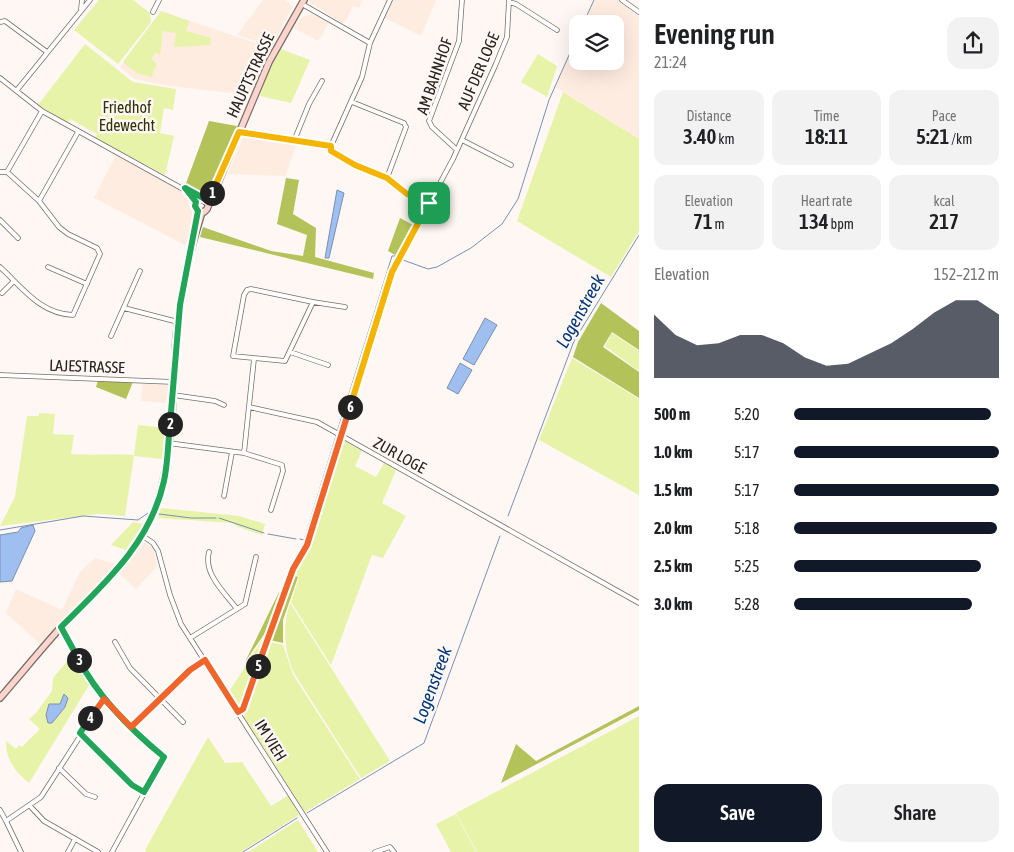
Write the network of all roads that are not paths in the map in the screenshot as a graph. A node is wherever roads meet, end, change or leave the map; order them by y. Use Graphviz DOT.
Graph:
graph roads {
  1 [pos="82,0"];
  2 [pos="90,0"];
  3 [pos="159,0"];
  4 [pos="296,0"];
  5 [pos="390,0"];
  6 [pos="622,0"];
  7 [pos="460,1"];
  8 [pos="509,1"];
  9 [pos="303,2"];
  10 [pos="81,9"];
  11 [pos="153,12"];
  12 [pos="639,12"];
  13 [pos="0,22"];
  14 [pos="557,30"];
  15 [pos="370,43"];
  16 [pos="47,52"];
  17 [pos="0,78"];
  18 [pos="322,81"];
  19 [pos="17,90"];
  20 [pos="352,102"];
  21 [pos="42,111"];
  22 [pos="78,132"];
  23 [pos="239,132"];
  24 [pos="462,140"];
  25 [pos="294,141"];
  26 [pos="331,146"];
  27 [pos="458,150"];
  28 [pos="511,165"];
  29 [pos="0,172"];
  30 [pos="6,172"];
  31 [pos="387,178"];
  32 [pos="39,201"];
  33 [pos="202,201"];
  34 [pos="429,203"];
  35 [pos="200,212"];
  36 [pos="0,220"];
  37 [pos="18,238"];
  38 [pos="0,267"];
  39 [pos="48,267"];
  40 [pos="140,271"];
  41 [pos="13,282"];
  42 [pos="87,284"];
  43 [pos="2,293"];
  44 [pos="313,302"];
  45 [pos="345,307"];
  46 [pos="124,308"];
  47 [pos="178,322"];
  48 [pos="111,336"];
  49 [pos="290,352"];
  50 [pos="254,359"];
  51 [pos="328,364"];
  52 [pos="0,375"];
  53 [pos="174,382"];
  54 [pos="172,395"];
  55 [pos="224,405"];
  56 [pos="249,407"];
  57 [pos="341,437"];
  58 [pos="168,442"];
  59 [pos="232,452"];
  60 [pos="244,453"];
  61 [pos="224,496"];
  62 [pos="271,510"];
  63 [pos="143,536"];
  64 [pos="209,552"];
  65 [pos="256,557"];
  66 [pos="639,603"];
  67 [pos="237,609"];
  68 [pos="61,627"];
  69 [pos="190,638"];
  70 [pos="115,642"];
  71 [pos="205,660"];
  72 [pos="1,696"];
  73 [pos="160,698"];
  74 [pos="104,699"];
  75 [pos="238,712"];
  76 [pos="183,722"];
  77 [pos="131,727"];
  78 [pos="80,733"];
  79 [pos="59,768"];
  80 [pos="144,792"];
  81 [pos="94,798"];
  82 [pos="30,806"];
  83 [pos="0,810"];
  84 [pos="6,821"];
  85 [pos="75,840"];
  86 [pos="21,852"];
  87 [pos="68,852"];
  88 [pos="98,852"];
  89 [pos="112,852"];
  90 [pos="327,852"];
  91 [pos="376,852"];
  92 [pos="394,852"];
  1 -- 10 [label="street"];
  2 -- 10 [label="street"];
  3 -- 11 [label="street"];
  4 -- 9 [label="main road"];
  5 -- 15 [label="street"];
  6 -- 12 [label="street"];
  7 -- 27 [label="street, AM BAHNHOF"];
  8 -- 14 [label="street"];
  8 -- 24 [label="street, AUF DER LOGE"];
  9 -- 15 [label="street"];
  9 -- 23 [label="main road, HAUPTSTRASSE"];
  10 -- 16 [label="street"];
  13 -- 16 [label="street"];
  15 -- 20 [label="street"];
  16 -- 19 [label="street"];
  17 -- 19 [label="street"];
  18 -- 25 [label="street"];
  19 -- 21 [label="street"];
  20 -- 26 [label="street"];
  20 -- 31 [label="street"];
  21 -- 22 [label="street"];
  21 -- 30 [label="street"];
  22 -- 32 [label="street"];
  22 -- 33 [label="street"];
  23 -- 25 [label="street"];
  23 -- 33 [label="main road, HAUPTSTRASSE"];
  24 -- 27 [label="street, AUF DER LOGE"];
  24 -- 28 [label="street"];
  25 -- 26 [label="street"];
  26 -- 31 [label="street"];
  27 -- 34 [label="street, AUF DER LOGE"];
  29 -- 30 [label="street"];
  30 -- 32 [label="street"];
  31 -- 34 [label="street"];
  32 -- 42 [label="street"];
  33 -- 35 [label="main road"];
  33 -- 35 [label="main road, HAUPTSTRASSE"];
  34 -- 57 [label="street, AUF DER LOGE"];
  35 -- 47 [label="main road"];
  36 -- 37 [label="street"];
  38 -- 41 [label="street"];
  39 -- 42 [label="street"];
  40 -- 46 [label="street"];
  41 -- 42 [label="street"];
  41 -- 43 [label="street"];
  44 -- 45 [label="street"];
  44 -- 49 [label="street"];
  44 -- 50 [label="street"];
  46 -- 47 [label="street"];
  46 -- 48 [label="street"];
  47 -- 53 [label="main road"];
  49 -- 50 [label="street"];
  49 -- 51 [label="street"];
  50 -- 56 [label="street"];
  52 -- 53 [label="street, LAJESTRASSE"];
  53 -- 54 [label="main road"];
  54 -- 55 [label="street"];
  54 -- 58 [label="main road"];
  56 -- 57 [label="street, ZUR LOGE"];
  56 -- 60 [label="street"];
  57 -- 66 [label="street, ZUR LOGE"];
  57 -- 75 [label="street, AUF DER LOGE"];
  58 -- 59 [label="street"];
  58 -- 63 [label="main road"];
  59 -- 60 [label="street"];
  59 -- 61 [label="street"];
  60 -- 62 [label="street"];
  63 -- 68 [label="main road"];
  63 -- 69 [label="street, IM VIEH"];
  64 -- 67 [label="street"];
  65 -- 67 [label="street"];
  67 -- 69 [label="street"];
  68 -- 72 [label="main road"];
  68 -- 74 [label="street"];
  69 -- 71 [label="street, IM VIEH"];
  70 -- 73 [label="street"];
  71 -- 73 [label="street"];
  71 -- 75 [label="street, IM VIEH"];
  73 -- 76 [label="street"];
  73 -- 77 [label="street"];
  74 -- 77 [label="street"];
  74 -- 78 [label="street"];
  75 -- 90 [label="street, IM VIEH"];
  77 -- 80 [label="street"];
  78 -- 79 [label="street"];
  78 -- 80 [label="street"];
  79 -- 81 [label="street"];
  79 -- 82 [label="street"];
  80 -- 89 [label="street"];
  82 -- 84 [label="street"];
  82 -- 85 [label="street"];
  83 -- 84 [label="street"];
  84 -- 86 [label="street"];
  85 -- 87 [label="street"];
  85 -- 88 [label="street"];
  91 -- 92 [label="street"];
}
